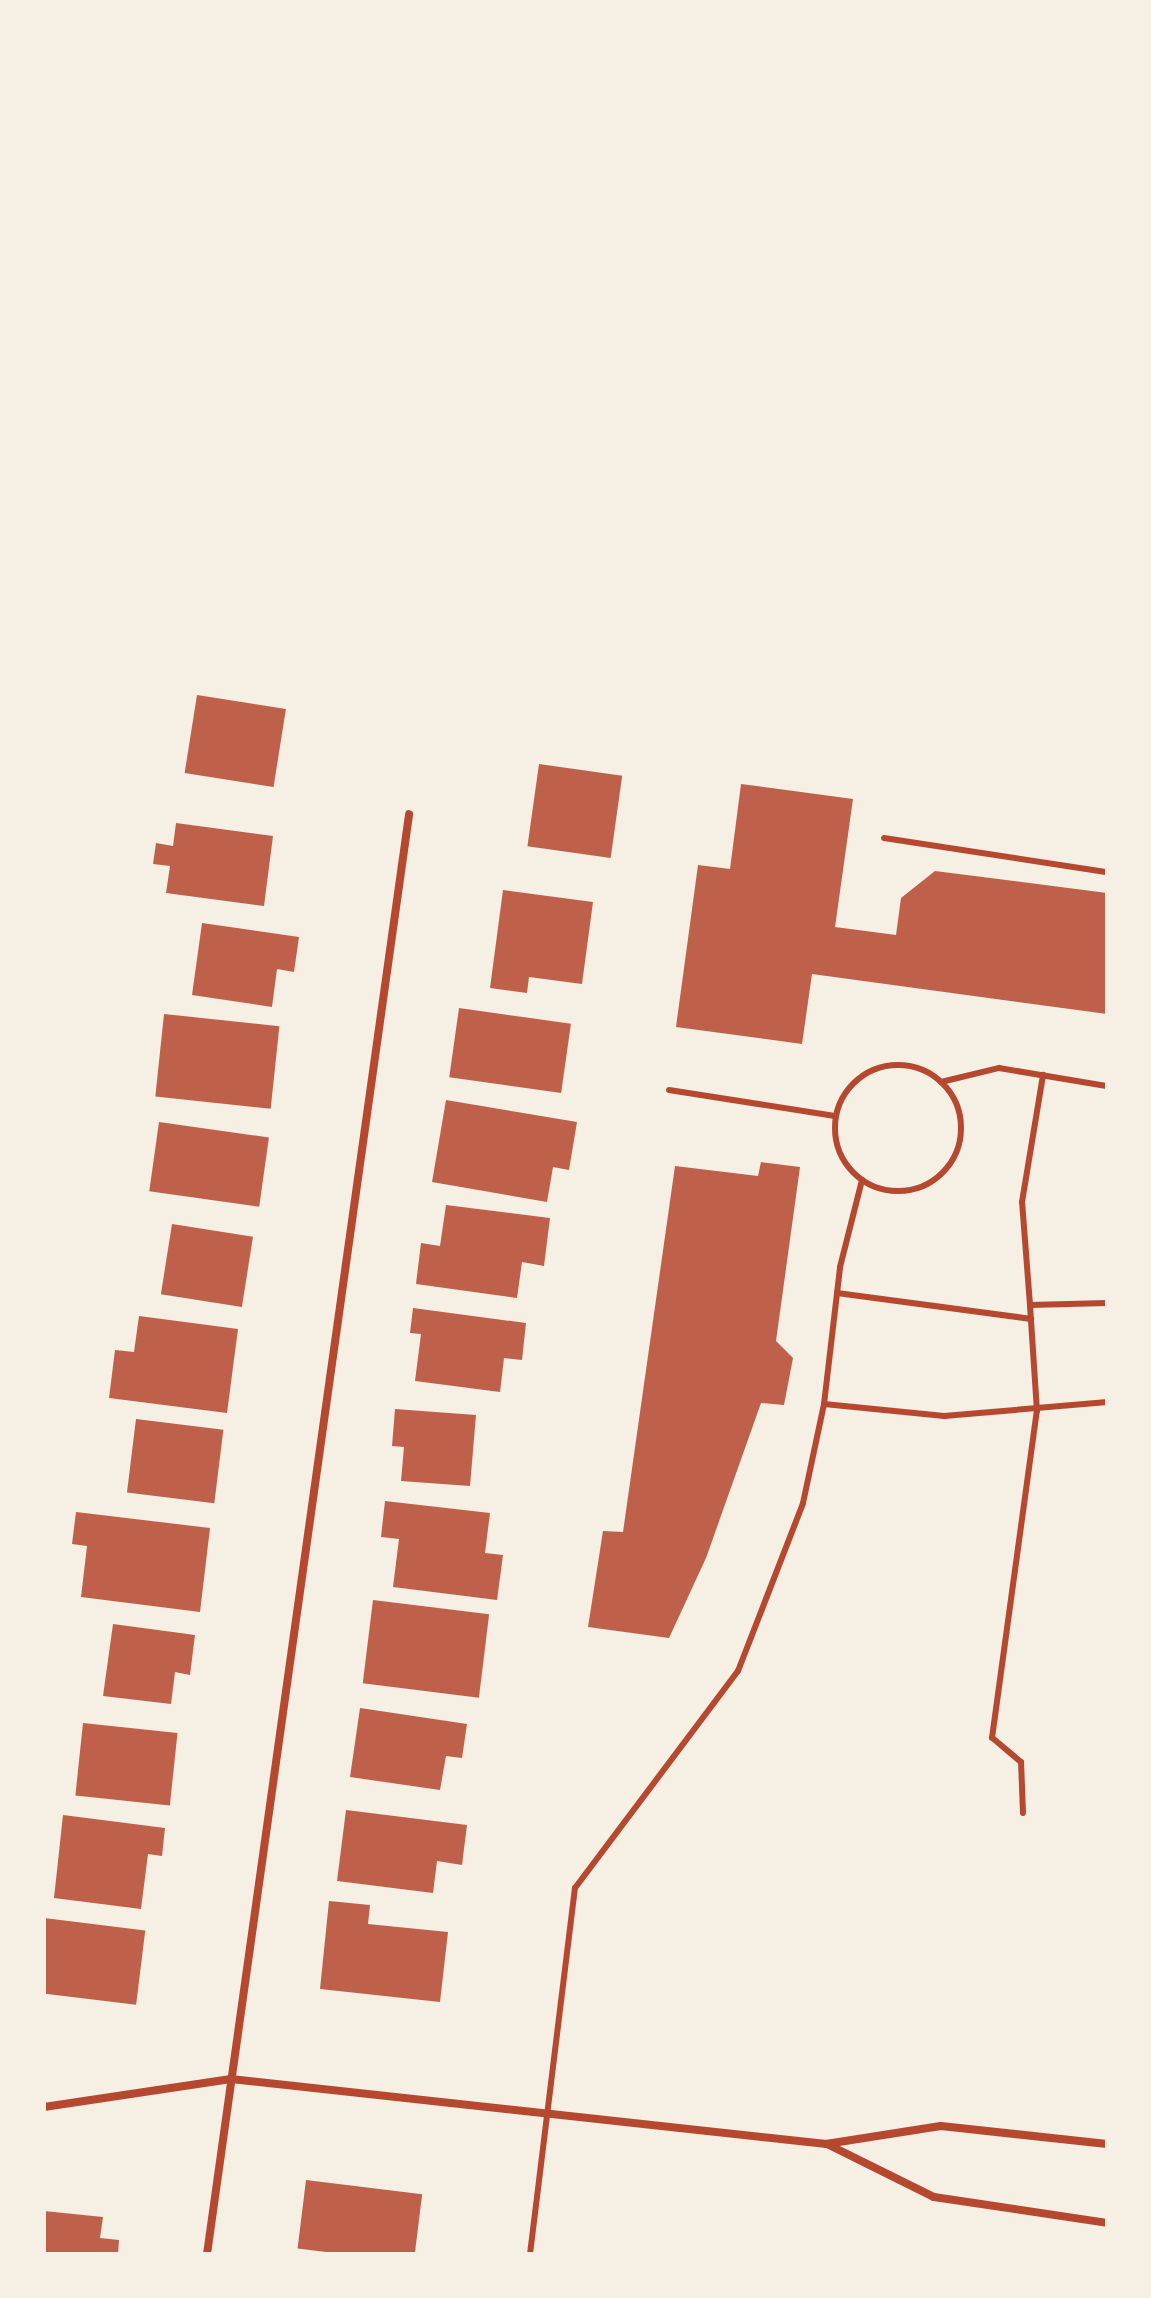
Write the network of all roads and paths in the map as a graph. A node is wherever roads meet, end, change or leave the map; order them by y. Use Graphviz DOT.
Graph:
graph roads {
  1 [pos="409,814"];
  2 [pos="884,838"];
  3 [pos="1107,872"];
  4 [pos="1043,1075"];
  5 [pos="941,1082"];
  6 [pos="1107,1086"];
  7 [pos="669,1090"];
  8 [pos="835,1116"];
  9 [pos="862,1180"];
  10 [pos="837,1293"];
  11 [pos="1107,1303"];
  12 [pos="1030,1305"];
  13 [pos="1031,1319"];
  14 [pos="1107,1402"];
  15 [pos="824,1404"];
  16 [pos="1037,1411"];
  17 [pos="1023,1813"];
  18 [pos="231,2079"];
  19 [pos="44,2107"];
  20 [pos="550,2119"];
  21 [pos="826,2144"];
  22 [pos="1107,2144"];
  23 [pos="1107,2223"];
  24 [pos="207,2254"];
  25 [pos="530,2254"];
  1 -- 18 [label="street"];
  2 -- 3 [label="lane"];
  4 -- 5 [label="lane"];
  4 -- 6 [label="lane"];
  4 -- 12 [label="lane"];
  5 -- 8 [label="lane"];
  5 -- 9 [label="lane"];
  7 -- 8 [label="lane"];
  8 -- 9 [label="lane"];
  9 -- 10 [label="lane"];
  10 -- 13 [label="lane"];
  10 -- 15 [label="lane"];
  11 -- 12 [label="lane"];
  12 -- 13 [label="lane"];
  13 -- 16 [label="lane"];
  14 -- 16 [label="lane"];
  15 -- 16 [label="lane"];
  15 -- 20 [label="lane"];
  16 -- 17 [label="lane"];
  18 -- 19 [label="street"];
  18 -- 20 [label="street"];
  18 -- 24 [label="street"];
  20 -- 21 [label="street"];
  20 -- 25 [label="lane"];
  21 -- 22 [label="street"];
  21 -- 23 [label="street"];
}
